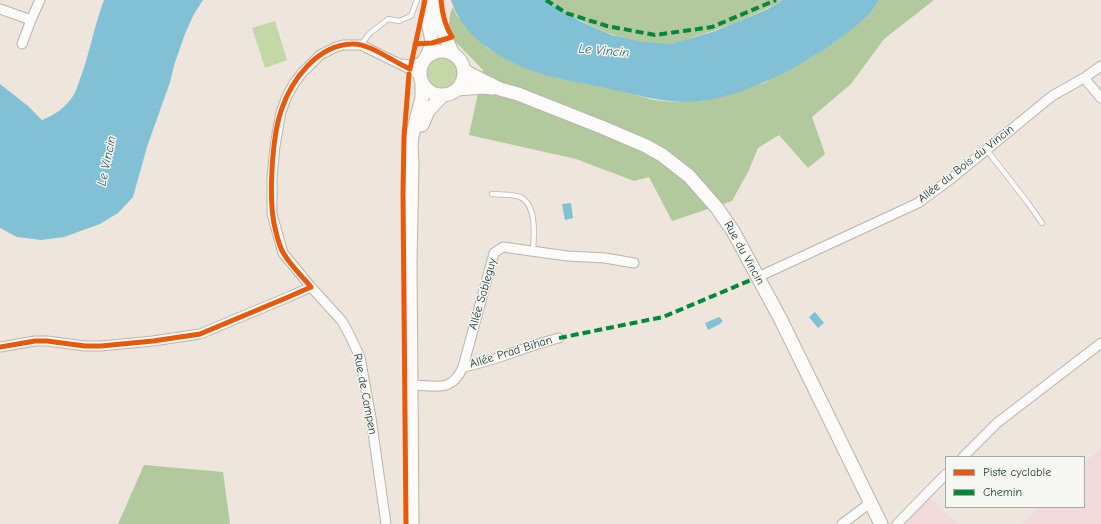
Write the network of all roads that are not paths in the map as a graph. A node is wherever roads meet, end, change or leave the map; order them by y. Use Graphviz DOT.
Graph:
graph roads {
  1 [pos="40,0"];
  2 [pos="417,0"];
  3 [pos="429,0"];
  4 [pos="435,0"];
  5 [pos="0,9"];
  6 [pos="31,20"];
  7 [pos="22,44"];
  8 [pos="361,45"];
  9 [pos="452,52"];
  10 [pos="420,59"];
  11 [pos="399,64"];
  12 [pos="1101,66"];
  13 [pos="464,69"];
  14 [pos="1084,78"];
  15 [pos="421,80"];
  16 [pos="458,89"];
  17 [pos="500,89"];
  18 [pos="442,96"];
  19 [pos="1101,98"];
  20 [pos="986,149"];
  21 [pos="412,164"];
  22 [pos="492,194"];
  23 [pos="1042,223"];
  24 [pos="533,251"];
  25 [pos="634,263"];
  26 [pos="758,277"];
  27 [pos="310,287"];
  28 [pos="559,338"];
  29 [pos="1101,343"];
  30 [pos="0,347"];
  31 [pos="463,367"];
  32 [pos="411,385"];
  33 [pos="964,456"];
  34 [pos="945,475"];
  35 [pos="870,503"];
  36 [pos="386,524"];
  37 [pos="412,524"];
  38 [pos="842,524"];
  39 [pos="881,524"];
  40 [pos="896,524"];
  1 -- 6 [label="street"];
  2 -- 8 [label="lane"];
  3 -- 10 [label="main road"];
  4 -- 9 [label="main road"];
  5 -- 6 [label="street"];
  6 -- 7 [label="street"];
  8 -- 11 [label="street, Rue de Campen"];
  8 -- 27 [label="street, Rue de Campen"];
  9 -- 10 [label="main road"];
  9 -- 13 [label="main road"];
  10 -- 11 [label="street, Rue de Campen"];
  10 -- 15 [label="main road"];
  11 -- 15 [label="street, Rue de Campen"];
  12 -- 14 [label="street, Allée du Bois du Vincin"];
  13 -- 16 [label="main road"];
  13 -- 17 [label="main road, Rue du Vincin"];
  14 -- 19 [label="street"];
  14 -- 20 [label="street, Allée du Bois du Vincin"];
  15 -- 18 [label="main road"];
  15 -- 21 [label="main road"];
  16 -- 17 [label="main road, Rue du Vincin"];
  16 -- 18 [label="main road"];
  17 -- 26 [label="main road, Rue du Vincin"];
  18 -- 21 [label="main road"];
  20 -- 23 [label="lane"];
  20 -- 26 [label="street, Allée du Bois du Vincin"];
  21 -- 32 [label="main road"];
  22 -- 24 [label="lane"];
  24 -- 25 [label="street, Allée Sableguy"];
  24 -- 31 [label="street, Allée Sableguy"];
  26 -- 35 [label="main road, Rue du Vincin"];
  27 -- 30 [label="street"];
  27 -- 36 [label="street, Rue de Campen"];
  28 -- 31 [label="street, Allée Prad Bihan"];
  29 -- 33 [label="street"];
  31 -- 32 [label="street, Allée Sableguy"];
  32 -- 37 [label="main road"];
  34 -- 40 [label="street"];
  35 -- 38 [label="street"];
  35 -- 39 [label="main road, Rue du Vincin"];
}
